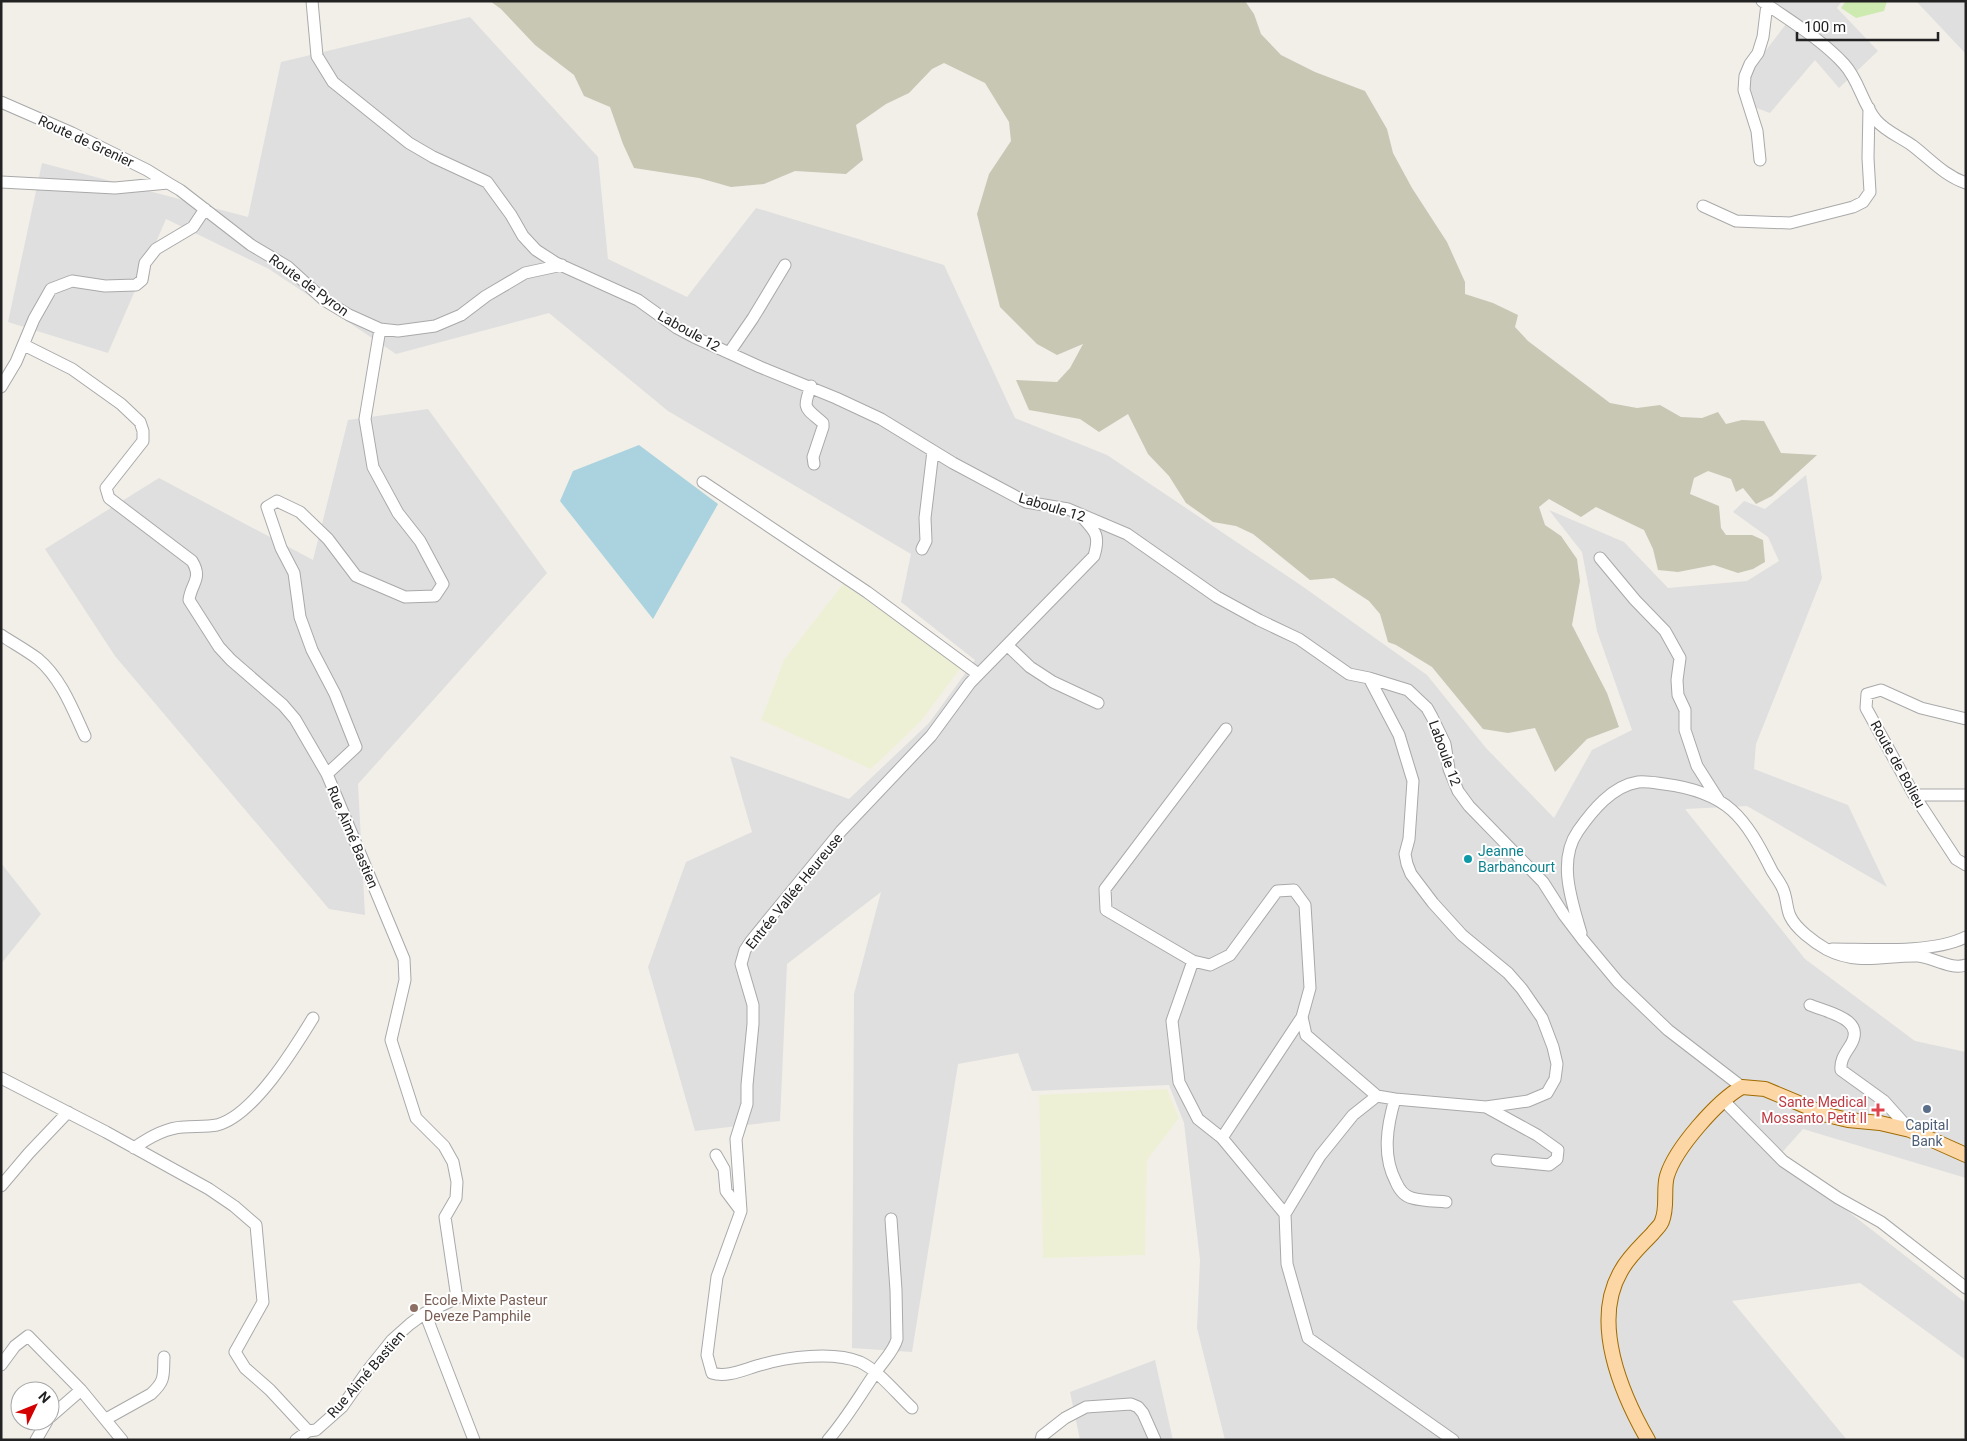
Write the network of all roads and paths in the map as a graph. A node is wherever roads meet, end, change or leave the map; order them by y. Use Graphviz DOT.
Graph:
graph roads {
  1 [pos="312,1"];
  2 [pos="1765,3"];
  3 [pos="1,102"];
  4 [pos="1869,108"];
  5 [pos="1760,160"];
  6 [pos="1,182"];
  7 [pos="168,183"];
  8 [pos="1966,183"];
  9 [pos="1702,206"];
  10 [pos="205,209"];
  11 [pos="536,250"];
  12 [pos="562,265"];
  13 [pos="785,265"];
  14 [pos="532,271"];
  15 [pos="380,329"];
  16 [pos="24,345"];
  17 [pos="729,353"];
  18 [pos="811,386"];
  19 [pos="1,387"];
  20 [pos="933,450"];
  21 [pos="814,464"];
  22 [pos="703,482"];
  23 [pos="1080,514"];
  24 [pos="922,550"];
  25 [pos="1600,558"];
  26 [pos="1,635"];
  27 [pos="1007,645"];
  28 [pos="978,674"];
  29 [pos="1369,678"];
  30 [pos="1098,703"];
  31 [pos="1966,719"];
  32 [pos="1226,729"];
  33 [pos="85,736"];
  34 [pos="326,774"];
  35 [pos="1966,795"];
  36 [pos="1914,796"];
  37 [pos="1718,799"];
  38 [pos="1966,865"];
  39 [pos="1966,937"];
  40 [pos="1583,940"];
  41 [pos="1825,949"];
  42 [pos="1193,961"];
  43 [pos="1966,965"];
  44 [pos="1810,1005"];
  45 [pos="1302,1017"];
  46 [pos="312,1018"];
  47 [pos="1,1078"];
  48 [pos="1742,1087"];
  49 [pos="1377,1096"];
  50 [pos="1395,1099"];
  51 [pos="1724,1101"];
  52 [pos="1486,1107"];
  53 [pos="68,1112"];
  54 [pos="1910,1130"];
  55 [pos="1222,1138"];
  56 [pos="134,1148"];
  57 [pos="716,1154"];
  58 [pos="1966,1155"];
  59 [pos="1497,1160"];
  60 [pos="1,1186"];
  61 [pos="1446,1202"];
  62 [pos="741,1211"];
  63 [pos="1285,1214"];
  64 [pos="891,1219"];
  65 [pos="1966,1288"];
  66 [pos="426,1313"];
  67 [pos="164,1357"];
  68 [pos="1,1365"];
  69 [pos="875,1373"];
  70 [pos="81,1390"];
  71 [pos="60,1408"];
  72 [pos="912,1408"];
  73 [pos="106,1419"];
  74 [pos="314,1434"];
  75 [pos="122,1440"];
  76 [pos="296,1440"];
  77 [pos="474,1440"];
  78 [pos="828,1440"];
  79 [pos="1041,1440"];
  80 [pos="1155,1440"];
  81 [pos="1453,1440"];
  82 [pos="1648,1440"];
  1 -- 11 [label="street, Laboule 12"];
  2 -- 4 [label="street"];
  2 -- 5 [label="street"];
  3 -- 7 [label="street, Route de Grenier"];
  4 -- 8 [label="street"];
  4 -- 9 [label="street"];
  6 -- 7 [label="street"];
  7 -- 10 [label="street, Route de Pyron"];
  10 -- 15 [label="street, Route de Pyron"];
  10 -- 16 [label="street"];
  11 -- 12 [label="street, Laboule 12"];
  11 -- 14 [label="street"];
  12 -- 14 [label="street, Route de Pyron"];
  12 -- 17 [label="street, Laboule 12"];
  13 -- 17 [label="street"];
  14 -- 15 [label="street, Route de Pyron"];
  15 -- 34 [label="street, Rue Aimé Bastien"];
  16 -- 19 [label="street"];
  16 -- 34 [label="street"];
  17 -- 18 [label="street, Laboule 12"];
  18 -- 20 [label="street, Laboule 12"];
  18 -- 21 [label="street"];
  20 -- 23 [label="street, Laboule 12"];
  20 -- 24 [label="street"];
  22 -- 28 [label="street"];
  23 -- 27 [label="street, Entrée Vallée Heureuse"];
  23 -- 29 [label="street, Laboule 12"];
  25 -- 37 [label="street"];
  26 -- 33 [label="street"];
  27 -- 28 [label="street, Entrée Vallée Heureuse"];
  27 -- 30 [label="street"];
  28 -- 62 [label="street, Entrée Vallée Heureuse"];
  29 -- 40 [label="street, Laboule 12"];
  29 -- 52 [label="street"];
  31 -- 36 [label="street, Route de Bolieu"];
  32 -- 42 [label="street"];
  34 -- 66 [label="street, Rue Aimé Bastien"];
  35 -- 36 [label="street"];
  36 -- 38 [label="street, Route de Bolieu"];
  37 -- 40 [label="street"];
  37 -- 41 [label="street"];
  39 -- 41 [label="street"];
  40 -- 48 [label="street, Laboule 12"];
  41 -- 43 [label="street"];
  42 -- 45 [label="street"];
  42 -- 55 [label="street"];
  44 -- 54 [label="street"];
  45 -- 49 [label="street"];
  45 -- 55 [label="street"];
  46 -- 56 [label="street"];
  47 -- 53 [label="street"];
  48 -- 51 [label="main road"];
  48 -- 54 [label="main road"];
  49 -- 50 [label="street"];
  49 -- 63 [label="street"];
  50 -- 52 [label="street"];
  50 -- 61 [label="street"];
  51 -- 65 [label="street"];
  51 -- 82 [label="main road"];
  52 -- 59 [label="street"];
  53 -- 56 [label="street"];
  53 -- 60 [label="street"];
  54 -- 58 [label="main road"];
  55 -- 63 [label="street"];
  56 -- 74 [label="street"];
  57 -- 62 [label="street"];
  62 -- 69 [label="street, Entrée Vallée Heureuse"];
  63 -- 81 [label="street"];
  64 -- 69 [label="street"];
  66 -- 74 [label="street, Rue Aimé Bastien"];
  66 -- 77 [label="street"];
  67 -- 73 [label="street"];
  68 -- 70 [label="street"];
  69 -- 72 [label="street"];
  69 -- 78 [label="street"];
  70 -- 71 [label="street"];
  70 -- 73 [label="street"];
  73 -- 75 [label="street"];
  74 -- 76 [label="street, Rue Aimé Bastien"];
  79 -- 80 [label="street"];
}
